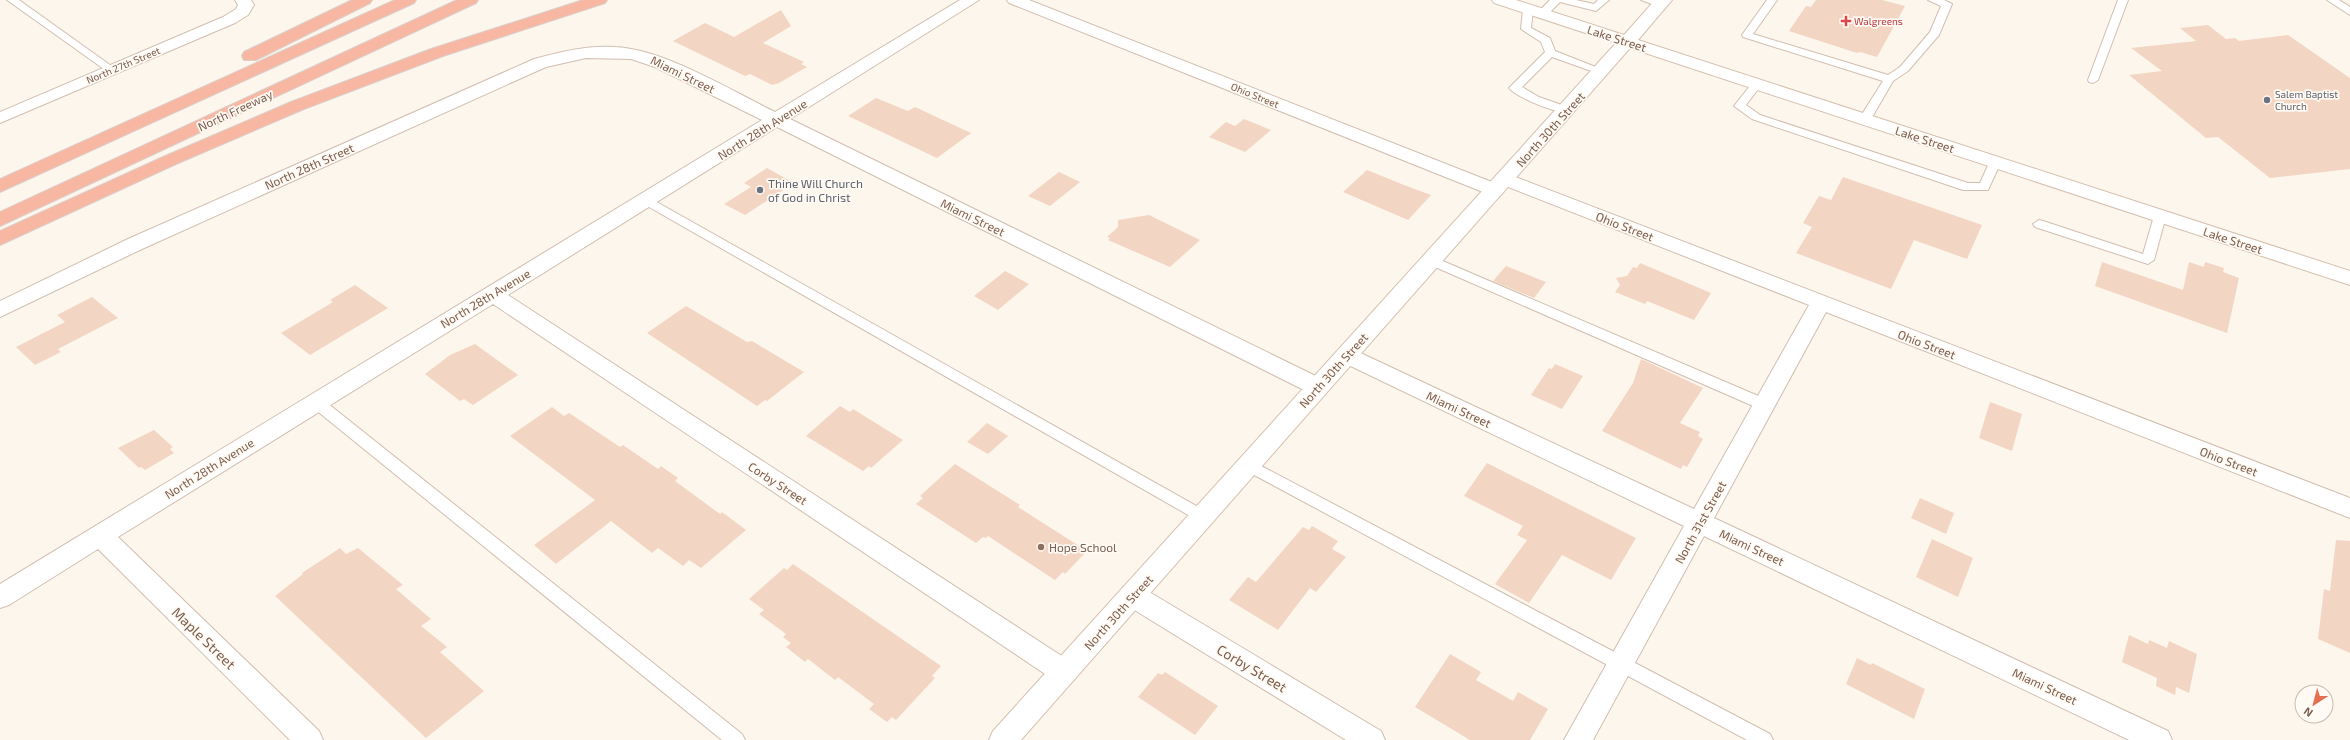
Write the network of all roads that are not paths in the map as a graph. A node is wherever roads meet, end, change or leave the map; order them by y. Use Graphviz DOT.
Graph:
graph roads {
  1 [pos="12,0"];
  2 [pos="364,0"];
  3 [pos="408,0"];
  4 [pos="470,0"];
  5 [pos="599,0"];
  6 [pos="971,0"];
  7 [pos="1015,0"];
  8 [pos="1500,0"];
  9 [pos="1556,0"];
  10 [pos="1564,0"];
  11 [pos="1604,0"];
  12 [pos="1772,0"];
  13 [pos="1933,0"];
  14 [pos="2123,0"];
  15 [pos="2332,0"];
  16 [pos="1657,1"];
  17 [pos="244,4"];
  18 [pos="1535,11"];
  19 [pos="2350,12"];
  20 [pos="1627,41"];
  21 [pos="627,52"];
  22 [pos="1550,53"];
  23 [pos="112,70"];
  24 [pos="1601,71"];
  25 [pos="1889,79"];
  26 [pos="2093,80"];
  27 [pos="1757,84"];
  28 [pos="1566,110"];
  29 [pos="0,118"];
  30 [pos="1865,119"];
  31 [pos="776,120"];
  32 [pos="1995,162"];
  33 [pos="0,176"];
  34 [pos="1500,184"];
  35 [pos="0,186"];
  36 [pos="646,200"];
  37 [pos="2160,216"];
  38 [pos="0,220"];
  39 [pos="2039,224"];
  40 [pos="0,239"];
  41 [pos="1431,260"];
  42 [pos="2350,278"];
  43 [pos="492,294"];
  44 [pos="1821,303"];
  45 [pos="0,310"];
  46 [pos="1346,355"];
  47 [pos="1318,387"];
  48 [pos="316,402"];
  49 [pos="1765,405"];
  50 [pos="1248,465"];
  51 [pos="2350,508"];
  52 [pos="1202,516"];
  53 [pos="1700,522"];
  54 [pos="100,535"];
  55 [pos="1132,595"];
  56 [pos="0,597"];
  57 [pos="1621,664"];
  58 [pos="1064,672"];
  59 [pos="309,740"];
  60 [pos="736,740"];
  61 [pos="1003,740"];
  62 [pos="1371,740"];
  63 [pos="1578,740"];
  64 [pos="1764,740"];
  65 [pos="2158,740"];
  1 -- 23 [label="lane"];
  2 -- 33 [label="highway"];
  3 -- 35 [label="highway"];
  4 -- 38 [label="highway, North Freeway"];
  5 -- 40 [label="highway"];
  6 -- 31 [label="street, North 28th Avenue"];
  7 -- 34 [label="street, Ohio Street"];
  8 -- 18 [label="street, Lake Street"];
  9 -- 18 [label="lane"];
  10 -- 11 [label="lane"];
  12 -- 25 [label="lane"];
  13 -- 25 [label="lane"];
  14 -- 26 [label="lane"];
  15 -- 19 [label="lane"];
  16 -- 20 [label="street, North 30th Street"];
  17 -- 23 [label="street, North 27th Street"];
  18 -- 20 [label="street, Lake Street"];
  18 -- 22 [label="lane"];
  20 -- 24 [label="street, North 30th Street"];
  20 -- 27 [label="street, Lake Street"];
  21 -- 31 [label="street, Miami Street"];
  21 -- 45 [label="street, North 28th Street"];
  22 -- 24 [label="lane"];
  22 -- 28 [label="lane"];
  23 -- 29 [label="street, North 27th Street"];
  24 -- 28 [label="street, North 30th Street"];
  25 -- 30 [label="lane"];
  27 -- 30 [label="street, Lake Street"];
  27 -- 32 [label="lane"];
  28 -- 34 [label="street, North 30th Street"];
  30 -- 32 [label="street, Lake Street"];
  31 -- 36 [label="street, North 28th Avenue"];
  31 -- 47 [label="street, Miami Street"];
  32 -- 37 [label="street, Lake Street"];
  34 -- 41 [label="street, North 30th Street"];
  34 -- 44 [label="street, Ohio Street"];
  36 -- 43 [label="street, North 28th Avenue"];
  36 -- 52 [label="lane"];
  37 -- 39 [label="lane"];
  37 -- 42 [label="street, Lake Street"];
  41 -- 46 [label="street, North 30th Street"];
  41 -- 49 [label="lane"];
  43 -- 48 [label="street, North 28th Avenue"];
  43 -- 58 [label="street, Corby Street"];
  44 -- 49 [label="street, North 31st Street"];
  44 -- 51 [label="street, Ohio Street"];
  46 -- 47 [label="street, North 30th Street"];
  46 -- 53 [label="street, Miami Street"];
  47 -- 50 [label="street, North 30th Street"];
  48 -- 54 [label="street, North 28th Avenue"];
  48 -- 60 [label="lane"];
  49 -- 53 [label="street, North 31st Street"];
  50 -- 52 [label="street, North 30th Street"];
  50 -- 57 [label="lane"];
  52 -- 55 [label="street, North 30th Street"];
  53 -- 57 [label="street, North 31st Street"];
  53 -- 65 [label="street, Miami Street"];
  54 -- 56 [label="street, North 28th Avenue"];
  54 -- 59 [label="street, Maple Street"];
  55 -- 58 [label="street, North 30th Street"];
  55 -- 62 [label="street, Corby Street"];
  57 -- 63 [label="street, North 31st Street"];
  57 -- 64 [label="lane"];
  58 -- 61 [label="street, North 30th Street"];
}
